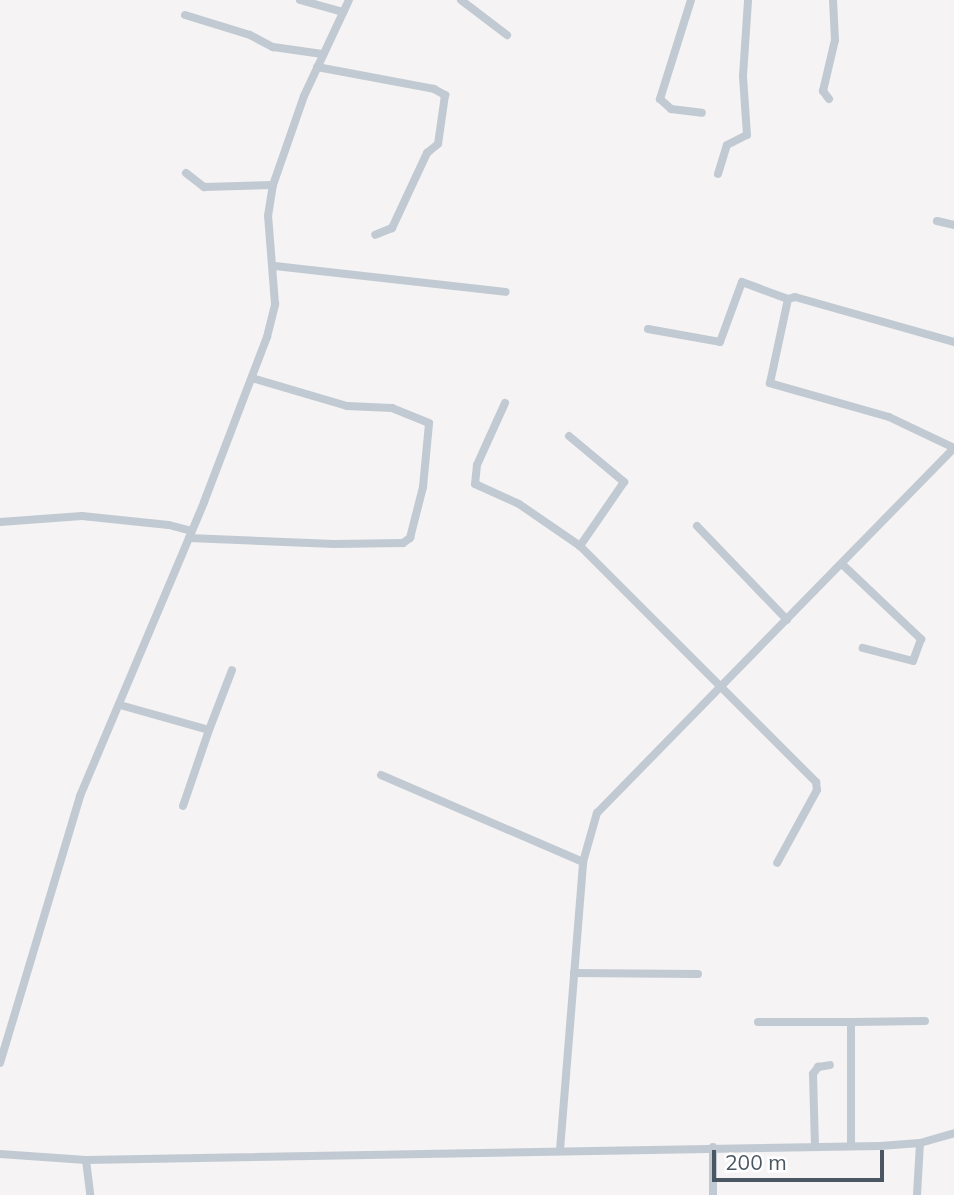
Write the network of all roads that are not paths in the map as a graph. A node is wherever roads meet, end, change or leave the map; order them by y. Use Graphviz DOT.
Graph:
graph roads {
  1 [pos="300,0"];
  2 [pos="349,0"];
  3 [pos="461,0"];
  4 [pos="691,0"];
  5 [pos="748,0"];
  6 [pos="833,0"];
  7 [pos="343,12"];
  8 [pos="185,15"];
  9 [pos="507,35"];
  10 [pos="323,54"];
  11 [pos="317,67"];
  12 [pos="830,99"];
  13 [pos="702,113"];
  14 [pos="186,173"];
  15 [pos="718,174"];
  16 [pos="273,185"];
  17 [pos="937,221"];
  18 [pos="954,225"];
  19 [pos="375,235"];
  20 [pos="275,267"];
  21 [pos="506,292"];
  22 [pos="789,299"];
  23 [pos="648,329"];
  24 [pos="954,341"];
  25 [pos="252,378"];
  26 [pos="505,403"];
  27 [pos="569,436"];
  28 [pos="0,522"];
  29 [pos="697,526"];
  30 [pos="190,535"];
  31 [pos="580,546"];
  32 [pos="843,565"];
  33 [pos="787,620"];
  34 [pos="863,648"];
  35 [pos="232,670"];
  36 [pos="720,684"];
  37 [pos="120,705"];
  38 [pos="209,730"];
  39 [pos="381,775"];
  40 [pos="183,806"];
  41 [pos="583,862"];
  42 [pos="777,863"];
  43 [pos="574,973"];
  44 [pos="698,974"];
  45 [pos="925,1021"];
  46 [pos="758,1022"];
  47 [pos="851,1022"];
  48 [pos="0,1063"];
  49 [pos="830,1065"];
  50 [pos="954,1133"];
  51 [pos="920,1143"];
  52 [pos="815,1146"];
  53 [pos="851,1146"];
  54 [pos="713,1147"];
  55 [pos="560,1150"];
  56 [pos="0,1154"];
  57 [pos="86,1160"];
  58 [pos="90,1195"];
  59 [pos="713,1195"];
  60 [pos="918,1195"];
  1 -- 7 [label="street"];
  2 -- 7 [label="street"];
  3 -- 9 [label="street"];
  4 -- 13 [label="street"];
  5 -- 15 [label="street"];
  6 -- 12 [label="street"];
  7 -- 10 [label="street"];
  8 -- 10 [label="street"];
  10 -- 11 [label="street"];
  11 -- 16 [label="street"];
  11 -- 19 [label="street"];
  14 -- 16 [label="street"];
  16 -- 20 [label="street"];
  17 -- 18 [label="street"];
  20 -- 21 [label="street"];
  20 -- 25 [label="street"];
  22 -- 23 [label="street"];
  22 -- 24 [label="street"];
  22 -- 32 [label="street"];
  25 -- 30 [label="street"];
  25 -- 30 [label="street"];
  26 -- 31 [label="street"];
  27 -- 31 [label="street"];
  28 -- 30 [label="street"];
  29 -- 33 [label="street"];
  30 -- 37 [label="street"];
  31 -- 36 [label="street"];
  32 -- 33 [label="street"];
  32 -- 34 [label="street"];
  33 -- 36 [label="street"];
  35 -- 38 [label="street"];
  36 -- 41 [label="street"];
  36 -- 42 [label="street"];
  37 -- 38 [label="street"];
  37 -- 48 [label="street"];
  38 -- 40 [label="street"];
  39 -- 41 [label="street"];
  41 -- 43 [label="street"];
  43 -- 44 [label="street"];
  43 -- 55 [label="street"];
  45 -- 47 [label="street"];
  46 -- 47 [label="street"];
  47 -- 53 [label="street"];
  49 -- 52 [label="street"];
  50 -- 51 [label="street"];
  51 -- 53 [label="street"];
  51 -- 60 [label="street"];
  52 -- 53 [label="street"];
  52 -- 54 [label="street"];
  54 -- 55 [label="street"];
  54 -- 59 [label="street"];
  55 -- 57 [label="street"];
  56 -- 57 [label="street"];
  57 -- 58 [label="street"];
}
